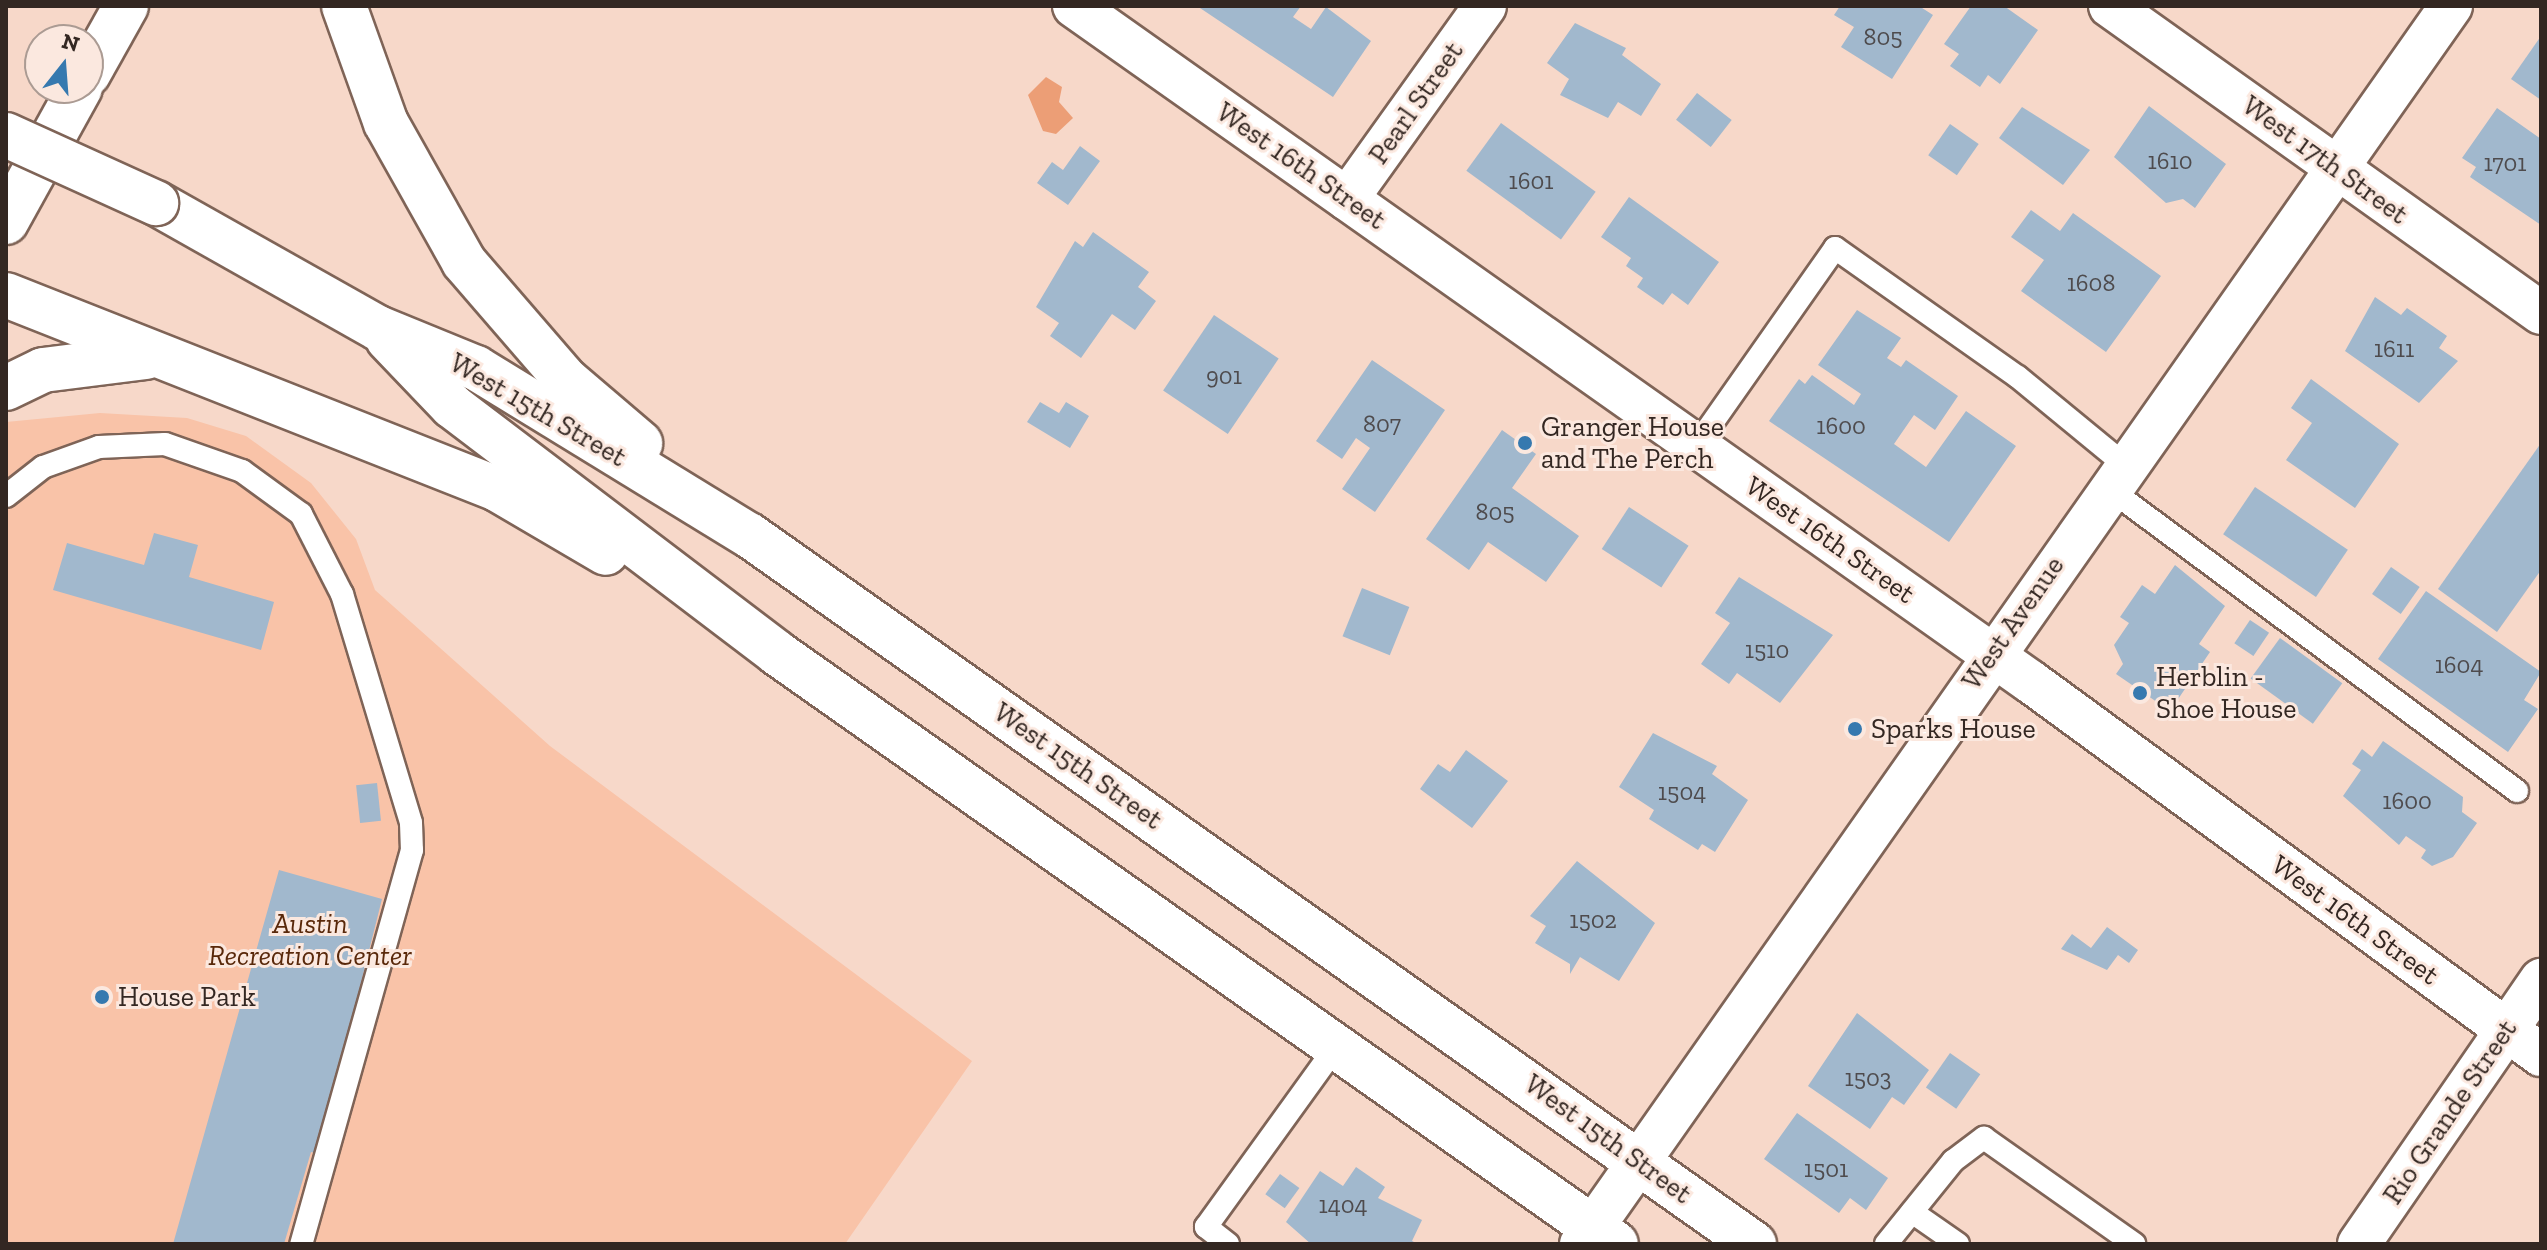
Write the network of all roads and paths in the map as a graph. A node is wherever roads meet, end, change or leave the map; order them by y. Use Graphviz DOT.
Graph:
graph roads {
  1 [pos="126,6"];
  2 [pos="344,6"];
  3 [pos="1074,6"];
  4 [pos="1485,6"];
  5 [pos="2110,6"];
  6 [pos="2451,6"];
  7 [pos="104,45"];
  8 [pos="71,104"];
  9 [pos="6,135"];
  10 [pos="2335,168"];
  11 [pos="1347,199"];
  12 [pos="6,222"];
  13 [pos="6,295"];
  14 [pos="2541,313"];
  15 [pos="378,328"];
  16 [pos="156,357"];
  17 [pos="6,388"];
  18 [pos="1696,446"];
  19 [pos="2116,476"];
  20 [pos="6,496"];
  21 [pos="749,535"];
  22 [pos="777,653"];
  23 [pos="1990,654"];
  24 [pos="2517,791"];
  25 [pos="2541,980"];
  26 [pos="2505,1029"];
  27 [pos="1336,1047"];
  28 [pos="2541,1055"];
  29 [pos="1641,1162"];
  30 [pos="1912,1212"];
  31 [pos="1597,1239"];
  32 [pos="301,1244"];
  33 [pos="1228,1244"];
  34 [pos="1754,1244"];
  35 [pos="1886,1244"];
  36 [pos="1958,1244"];
  37 [pos="2134,1244"];
  38 [pos="2359,1244"];
  1 -- 7 [label="main road"];
  2 -- 21 [label="main road"];
  3 -- 11 [label="street, West 16th Street"];
  4 -- 11 [label="street, Pearl Street"];
  5 -- 10 [label="street, West 17th Street"];
  6 -- 10 [label="street, West Avenue"];
  8 -- 12 [label="main road"];
  9 -- 15 [label="main road, West 15th Street, bridge"];
  10 -- 14 [label="street, West 17th Street"];
  10 -- 19 [label="street, West Avenue"];
  11 -- 18 [label="street, West 16th Street"];
  13 -- 16 [label="main road"];
  15 -- 21 [label="main road, West 15th Street"];
  15 -- 22 [label="main road, West 15th Street"];
  16 -- 17 [label="main road"];
  16 -- 22 [label="main road"];
  18 -- 19 [label="lane"];
  18 -- 23 [label="street, West 16th Street"];
  19 -- 23 [label="street, West Avenue"];
  19 -- 24 [label="lane"];
  20 -- 32 [label="lane"];
  21 -- 29 [label="main road, West 15th Street"];
  22 -- 27 [label="main road, West 15th Street"];
  23 -- 26 [label="street, West 16th Street"];
  23 -- 29 [label="street, West Avenue"];
  25 -- 26 [label="street, Rio Grande Street"];
  26 -- 28 [label="street, West 16th Street"];
  26 -- 38 [label="street, Rio Grande Street"];
  27 -- 31 [label="main road, West 15th Street"];
  27 -- 33 [label="lane"];
  29 -- 31 [label="street, West Avenue"];
  29 -- 34 [label="main road, West 15th Street"];
  30 -- 35 [label="lane"];
  30 -- 36 [label="lane"];
  30 -- 37 [label="lane"];
}
